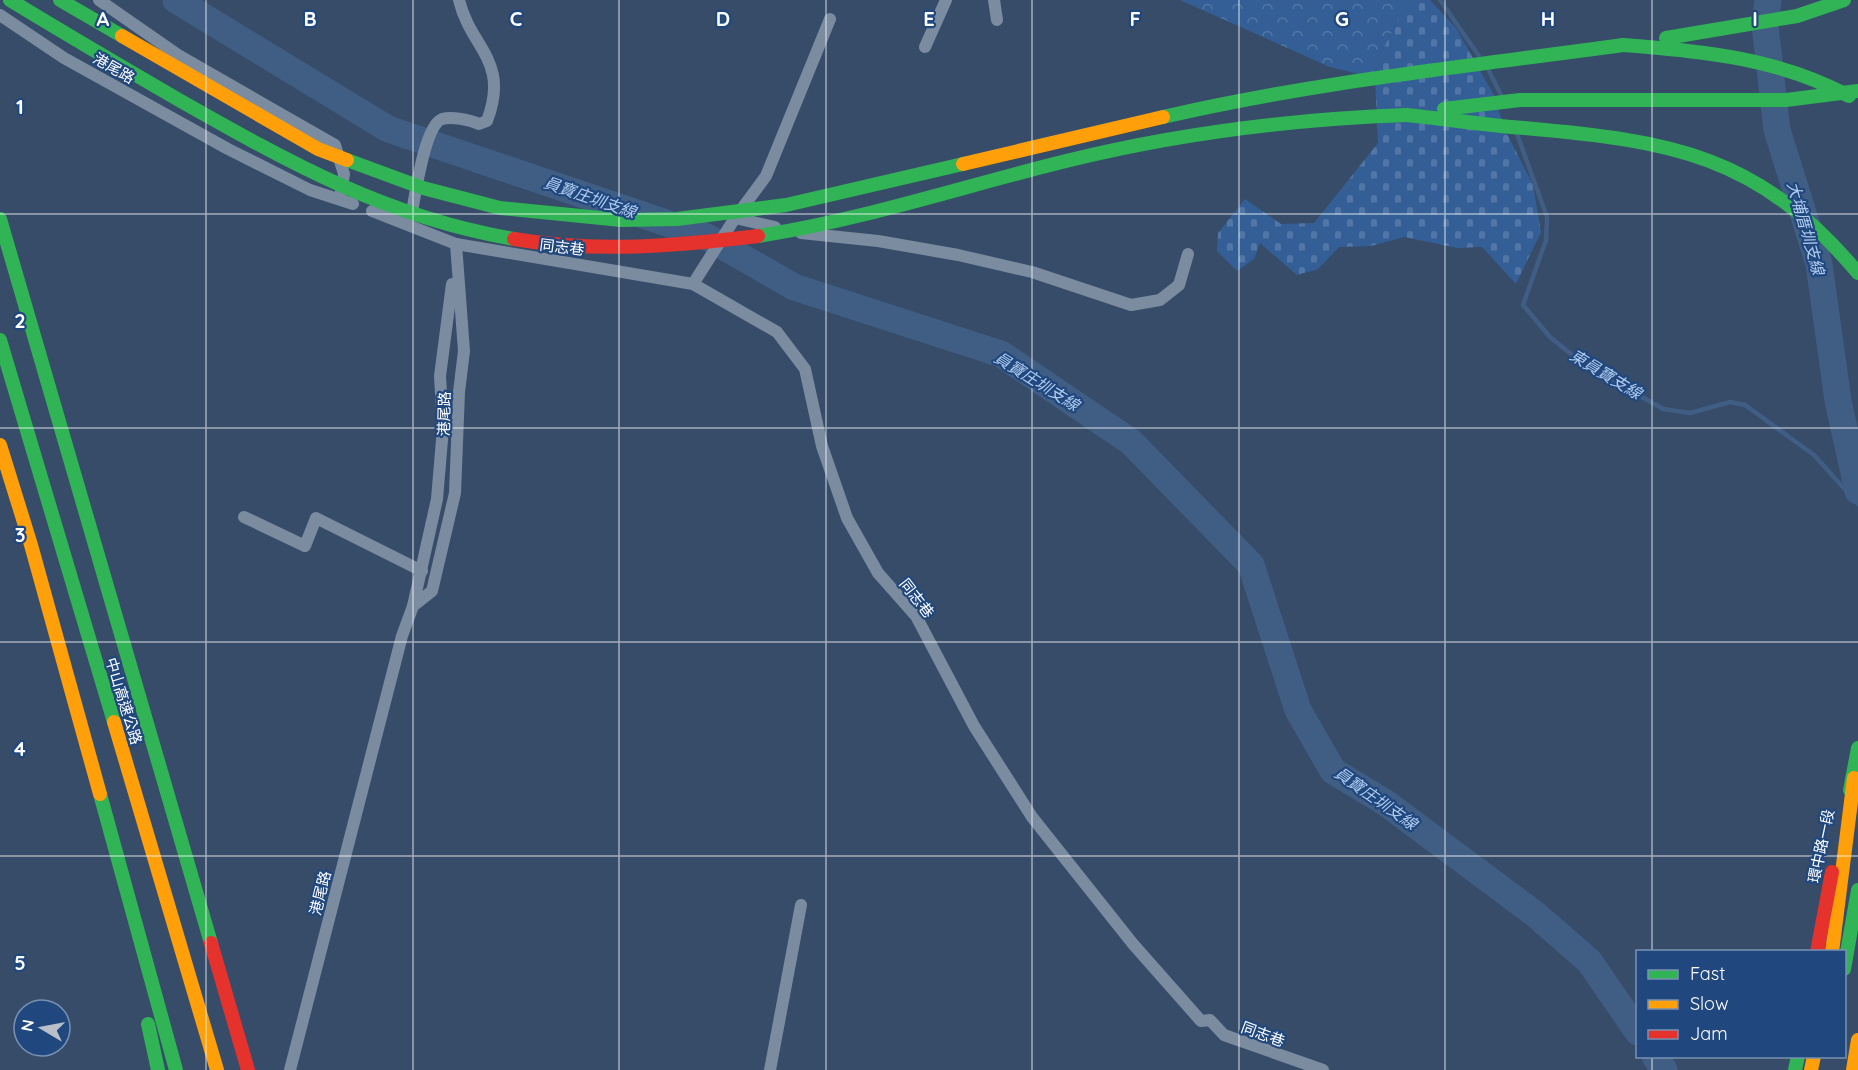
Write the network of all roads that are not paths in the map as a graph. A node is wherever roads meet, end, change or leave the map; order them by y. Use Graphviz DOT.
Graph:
graph roads {
  1 [pos="10,0"];
  2 [pos="60,0"];
  3 [pos="99,0"];
  4 [pos="459,0"];
  5 [pos="946,0"];
  6 [pos="994,0"];
  7 [pos="1844,0"];
  8 [pos="0,15"];
  9 [pos="830,19"];
  10 [pos="997,20"];
  11 [pos="1623,45"];
  12 [pos="925,47"];
  13 [pos="1858,91"];
  14 [pos="1858,102"];
  15 [pos="1407,114"];
  16 [pos="339,198"];
  17 [pos="735,218"];
  18 [pos="0,219"];
  19 [pos="410,226"];
  20 [pos="456,244"];
  21 [pos="1188,254"];
  22 [pos="1858,273"];
  23 [pos="693,284"];
  24 [pos="0,340"];
  25 [pos="0,445"];
  26 [pos="244,517"];
  27 [pos="422,571"];
  28 [pos="413,606"];
  29 [pos="82,732"];
  30 [pos="1858,748"];
  31 [pos="1854,778"];
  32 [pos="1858,890"];
  33 [pos="801,905"];
  34 [pos="1817,950"];
  35 [pos="1832,950"];
  36 [pos="1846,963"];
  37 [pos="1858,1040"];
  38 [pos="158,1070"];
  39 [pos="176,1070"];
  40 [pos="217,1070"];
  41 [pos="248,1070"];
  42 [pos="290,1070"];
  43 [pos="770,1070"];
  44 [pos="1323,1070"];
  45 [pos="1853,1070"];
  1 -- 15 [label="main road, bridge"];
  2 -- 11 [label="main road, bridge"];
  3 -- 16 [label="street"];
  4 -- 19 [label="street"];
  5 -- 12 [label="street"];
  6 -- 10 [label="street"];
  7 -- 11 [label="main road"];
  8 -- 16 [label="street, 港尾路"];
  9 -- 17 [label="street"];
  11 -- 14 [label="main road"];
  13 -- 15 [label="main road"];
  15 -- 22 [label="main road"];
  16 -- 19 [label="street, 港尾路"];
  17 -- 21 [label="street"];
  17 -- 23 [label="street"];
  18 -- 41 [label="main road"];
  19 -- 20 [label="street, 港尾路"];
  20 -- 23 [label="street, 同志巷"];
  20 -- 27 [label="street"];
  20 -- 28 [label="street, 港尾路"];
  23 -- 44 [label="street, 同志巷"];
  24 -- 40 [label="main road, 中山高速公路"];
  25 -- 29 [label="main road"];
  26 -- 27 [label="street"];
  27 -- 28 [label="street"];
  28 -- 42 [label="street, 港尾路"];
  29 -- 38 [label="main road"];
  29 -- 39 [label="main road"];
  30 -- 31 [label="main road, 環中路一段"];
  31 -- 34 [label="main road, 環中路一段"];
  31 -- 35 [label="main road"];
  32 -- 36 [label="main road"];
  33 -- 43 [label="street"];
  37 -- 45 [label="main road"];
}
